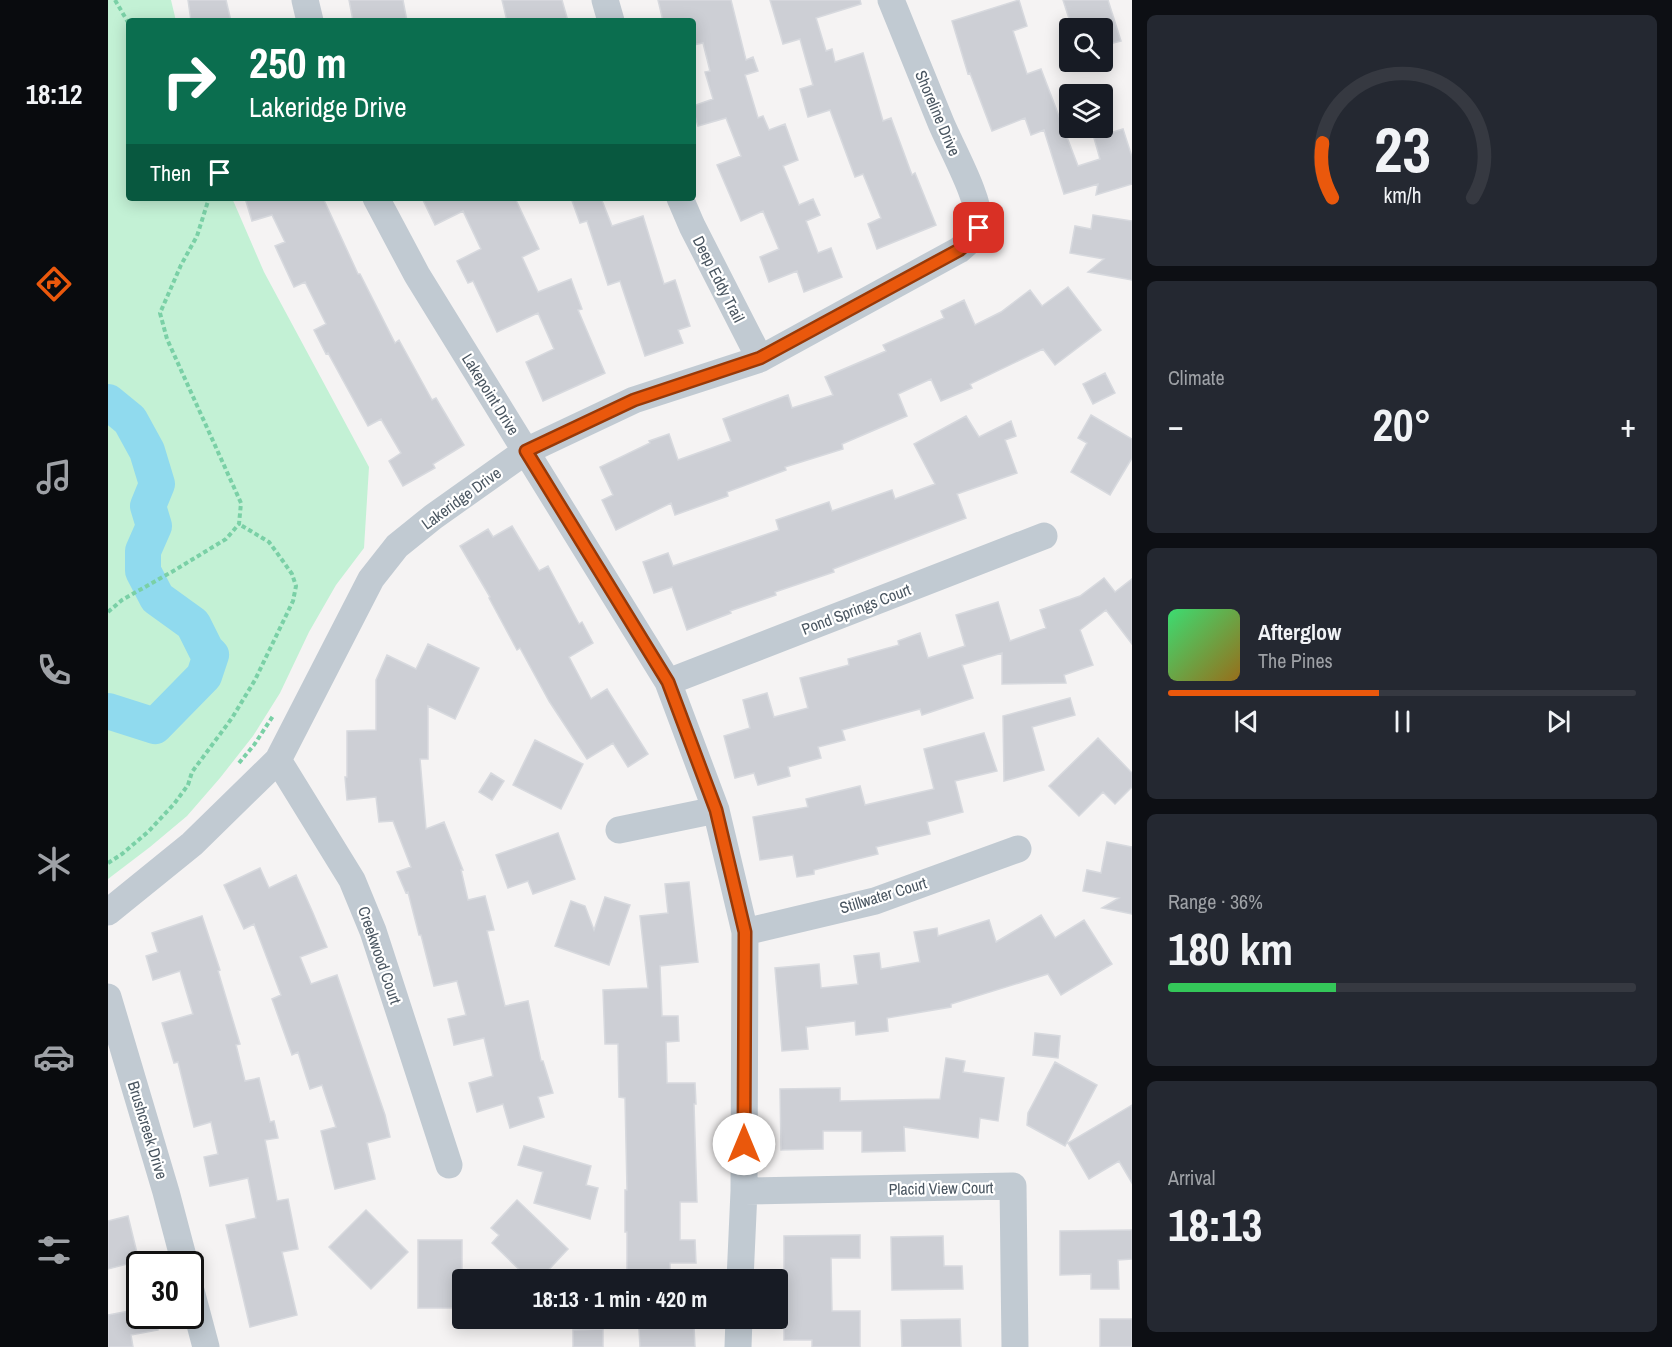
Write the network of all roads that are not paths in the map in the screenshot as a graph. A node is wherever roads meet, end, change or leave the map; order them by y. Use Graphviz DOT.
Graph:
graph roads {
  1 [pos="305,0"];
  2 [pos="605,0"];
  3 [pos="892,0"];
  4 [pos="309,18"];
  5 [pos="610,18"];
  6 [pos="378,201"];
  7 [pos="681,201"];
  8 [pos="979,228"];
  9 [pos="760,358"];
  10 [pos="526,451"];
  11 [pos="1044,536"];
  12 [pos="668,682"];
  13 [pos="278,760"];
  14 [pos="716,810"];
  15 [pos="619,831"];
  16 [pos="1018,849"];
  17 [pos="108,912"];
  18 [pos="745,932"];
  19 [pos="108,997"];
  20 [pos="450,1166"];
  21 [pos="744,1191"];
  22 [pos="182,1251"];
  23 [pos="740,1269"];
  24 [pos="201,1329"];
  25 [pos="739,1329"];
  26 [pos="206,1347"];
  27 [pos="738,1347"];
  28 [pos="1015,1347"];
  1 -- 4 [label="street"];
  2 -- 5 [label="street"];
  3 -- 8 [label="street, Shoreline Drive"];
  6 -- 10 [label="street, Lakepoint Drive"];
  7 -- 9 [label="street, Deep Eddy Trail"];
  8 -- 9 [label="street, Lakeridge Drive"];
  9 -- 10 [label="street, Lakeridge Drive"];
  10 -- 12 [label="street, Lakepoint Drive"];
  10 -- 13 [label="street, Lakeridge Drive"];
  11 -- 12 [label="street, Pond Springs Court"];
  12 -- 14 [label="street, Lakepoint Drive"];
  13 -- 17 [label="street, Lakeridge Drive"];
  13 -- 20 [label="street, Creekwood Court"];
  14 -- 15 [label="street"];
  14 -- 18 [label="street, Lakepoint Drive"];
  16 -- 18 [label="street, Stillwater Court"];
  18 -- 21 [label="street, Lakepoint Drive"];
  19 -- 22 [label="street, Brushcreek Drive"];
  21 -- 23 [label="street, Lakepoint Drive"];
  21 -- 28 [label="street, Placid View Court"];
  24 -- 26 [label="street"];
  25 -- 27 [label="street"];
}
